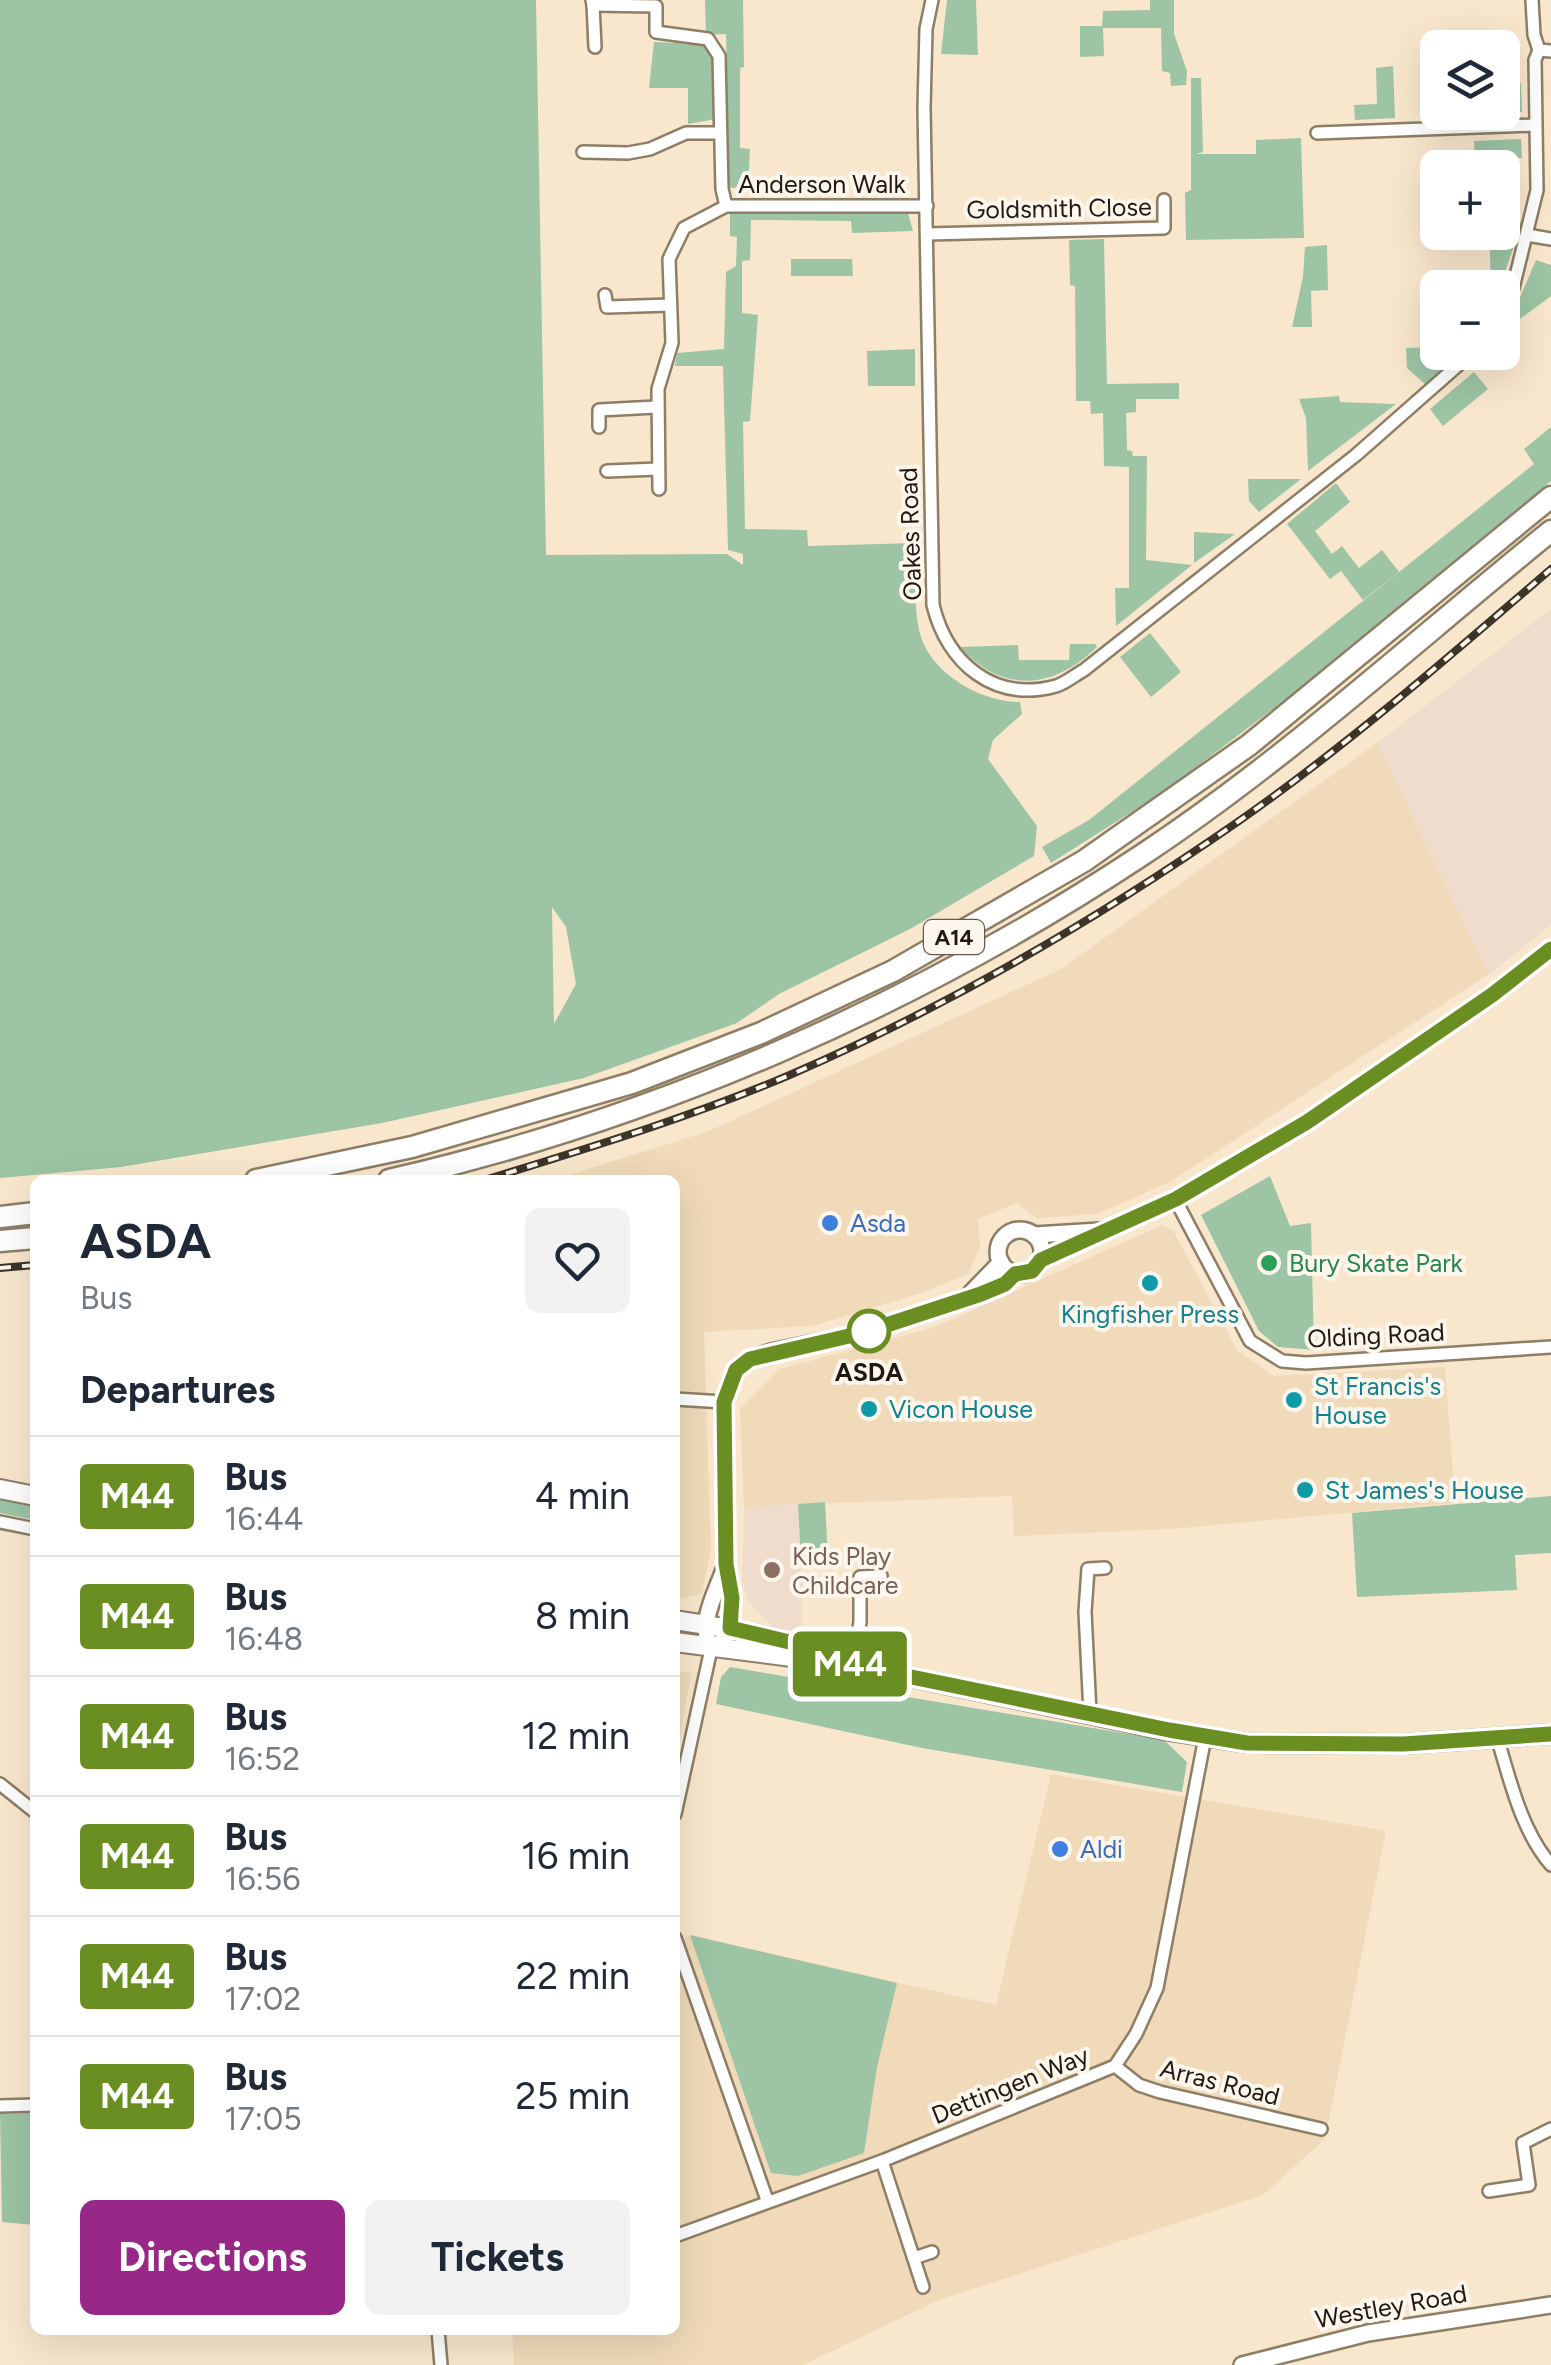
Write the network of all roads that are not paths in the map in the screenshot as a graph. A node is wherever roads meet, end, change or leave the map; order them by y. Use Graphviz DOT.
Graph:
graph roads {
  1 [pos="932,0"];
  2 [pos="1532,0"];
  3 [pos="592,3"];
  4 [pos="656,3"];
  5 [pos="595,47"];
  6 [pos="1545,50"];
  7 [pos="1536,125"];
  8 [pos="720,133"];
  9 [pos="1317,133"];
  10 [pos="583,152"];
  11 [pos="1164,200"];
  12 [pos="726,206"];
  13 [pos="926,206"];
  14 [pos="927,234"];
  15 [pos="1526,234"];
  16 [pos="1551,239"];
  17 [pos="1517,270"];
  18 [pos="605,295"];
  19 [pos="670,305"];
  20 [pos="1453,370"];
  21 [pos="656,407"];
  22 [pos="600,427"];
  23 [pos="658,469"];
  24 [pos="608,471"];
  25 [pos="659,488"];
  26 [pos="1551,496"];
  27 [pos="1551,531"];
  28 [pos="1551,949"];
  29 [pos="279,1175"];
  30 [pos="407,1175"];
  31 [pos="1176,1199"];
  32 [pos="30,1213"];
  33 [pos="0,1217"];
  34 [pos="1099,1231"];
  35 [pos="1034,1235"];
  36 [pos="30,1238"];
  37 [pos="0,1241"];
  38 [pos="1041,1260"];
  39 [pos="1001,1262"];
  40 [pos="1015,1274"];
  41 [pos="968,1296"];
  42 [pos="1551,1348"];
  43 [pos="680,1399"];
  44 [pos="724,1402"];
  45 [pos="0,1489"];
  46 [pos="30,1495"];
  47 [pos="0,1522"];
  48 [pos="30,1528"];
  49 [pos="726,1564"];
  50 [pos="1104,1568"];
  51 [pos="882,1576"];
  52 [pos="680,1621"];
  53 [pos="704,1624"];
  54 [pos="730,1628"];
  55 [pos="680,1643"];
  56 [pos="711,1648"];
  57 [pos="853,1665"];
  58 [pos="1090,1713"];
  59 [pos="1551,1734"];
  60 [pos="1206,1737"];
  61 [pos="1497,1737"];
  62 [pos="0,1784"];
  63 [pos="680,1791"];
  64 [pos="30,1808"];
  65 [pos="1551,1864"];
  66 [pos="680,1952"];
  67 [pos="1115,2066"];
  68 [pos="30,2104"];
  69 [pos="0,2106"];
  70 [pos="1321,2129"];
  71 [pos="1551,2129"];
  72 [pos="882,2161"];
  73 [pos="1490,2191"];
  74 [pos="767,2200"];
  75 [pos="680,2234"];
  76 [pos="932,2252"];
  77 [pos="914,2258"];
  78 [pos="923,2287"];
  79 [pos="1551,2305"];
  80 [pos="438,2335"];
  81 [pos="1303,2357"];
  82 [pos="441,2365"];
  83 [pos="1242,2365"];
  1 -- 13 [label="street, Oakes Road"];
  2 -- 6 [label="street"];
  3 -- 4 [label="street"];
  3 -- 5 [label="street"];
  4 -- 8 [label="street"];
  6 -- 7 [label="street"];
  7 -- 9 [label="street"];
  7 -- 15 [label="street"];
  8 -- 10 [label="street"];
  8 -- 12 [label="street"];
  11 -- 14 [label="street, Goldsmith Close"];
  12 -- 13 [label="street, Anderson Walk"];
  12 -- 19 [label="street, Anderson Walk"];
  13 -- 14 [label="street, Oakes Road"];
  14 -- 20 [label="street, Oakes Road"];
  15 -- 16 [label="street"];
  15 -- 17 [label="street"];
  18 -- 19 [label="street"];
  19 -- 21 [label="street, Anderson Walk"];
  21 -- 22 [label="street"];
  21 -- 23 [label="street, Anderson Walk"];
  23 -- 24 [label="street"];
  23 -- 25 [label="street, Anderson Walk"];
  26 -- 29 [label="highway, A14"];
  27 -- 30 [label="highway, A14"];
  28 -- 31 [label="street"];
  31 -- 34 [label="street"];
  31 -- 42 [label="street, Olding Road"];
  32 -- 33 [label="highway"];
  34 -- 35 [label="street"];
  34 -- 38 [label="street"];
  35 -- 38 [label="street"];
  35 -- 39 [label="street"];
  36 -- 37 [label="highway"];
  38 -- 40 [label="street"];
  39 -- 40 [label="street"];
  39 -- 41 [label="street"];
  40 -- 41 [label="street"];
  41 -- 44 [label="street"];
  43 -- 44 [label="street"];
  44 -- 49 [label="street"];
  45 -- 46 [label="main road"];
  47 -- 48 [label="street"];
  49 -- 53 [label="street"];
  49 -- 54 [label="street"];
  50 -- 58 [label="street"];
  51 -- 57 [label="street"];
  52 -- 53 [label="main road"];
  53 -- 54 [label="main road"];
  53 -- 56 [label="street"];
  54 -- 56 [label="street"];
  54 -- 57 [label="main road"];
  55 -- 56 [label="main road"];
  56 -- 57 [label="main road"];
  56 -- 63 [label="street"];
  57 -- 58 [label="main road"];
  58 -- 60 [label="main road"];
  59 -- 61 [label="main road"];
  60 -- 61 [label="main road"];
  60 -- 67 [label="street, Dettingen Way"];
  61 -- 65 [label="street"];
  62 -- 64 [label="street"];
  66 -- 74 [label="street"];
  67 -- 70 [label="street, Arras Road"];
  67 -- 72 [label="street, Dettingen Way"];
  68 -- 69 [label="street"];
  71 -- 73 [label="street"];
  72 -- 74 [label="street, Dettingen Way"];
  72 -- 77 [label="street"];
  74 -- 75 [label="street, Dettingen Way"];
  76 -- 77 [label="street"];
  77 -- 78 [label="street"];
  79 -- 81 [label="street, Westley Road"];
  80 -- 82 [label="street"];
  81 -- 83 [label="street, Westley Road"];
}
